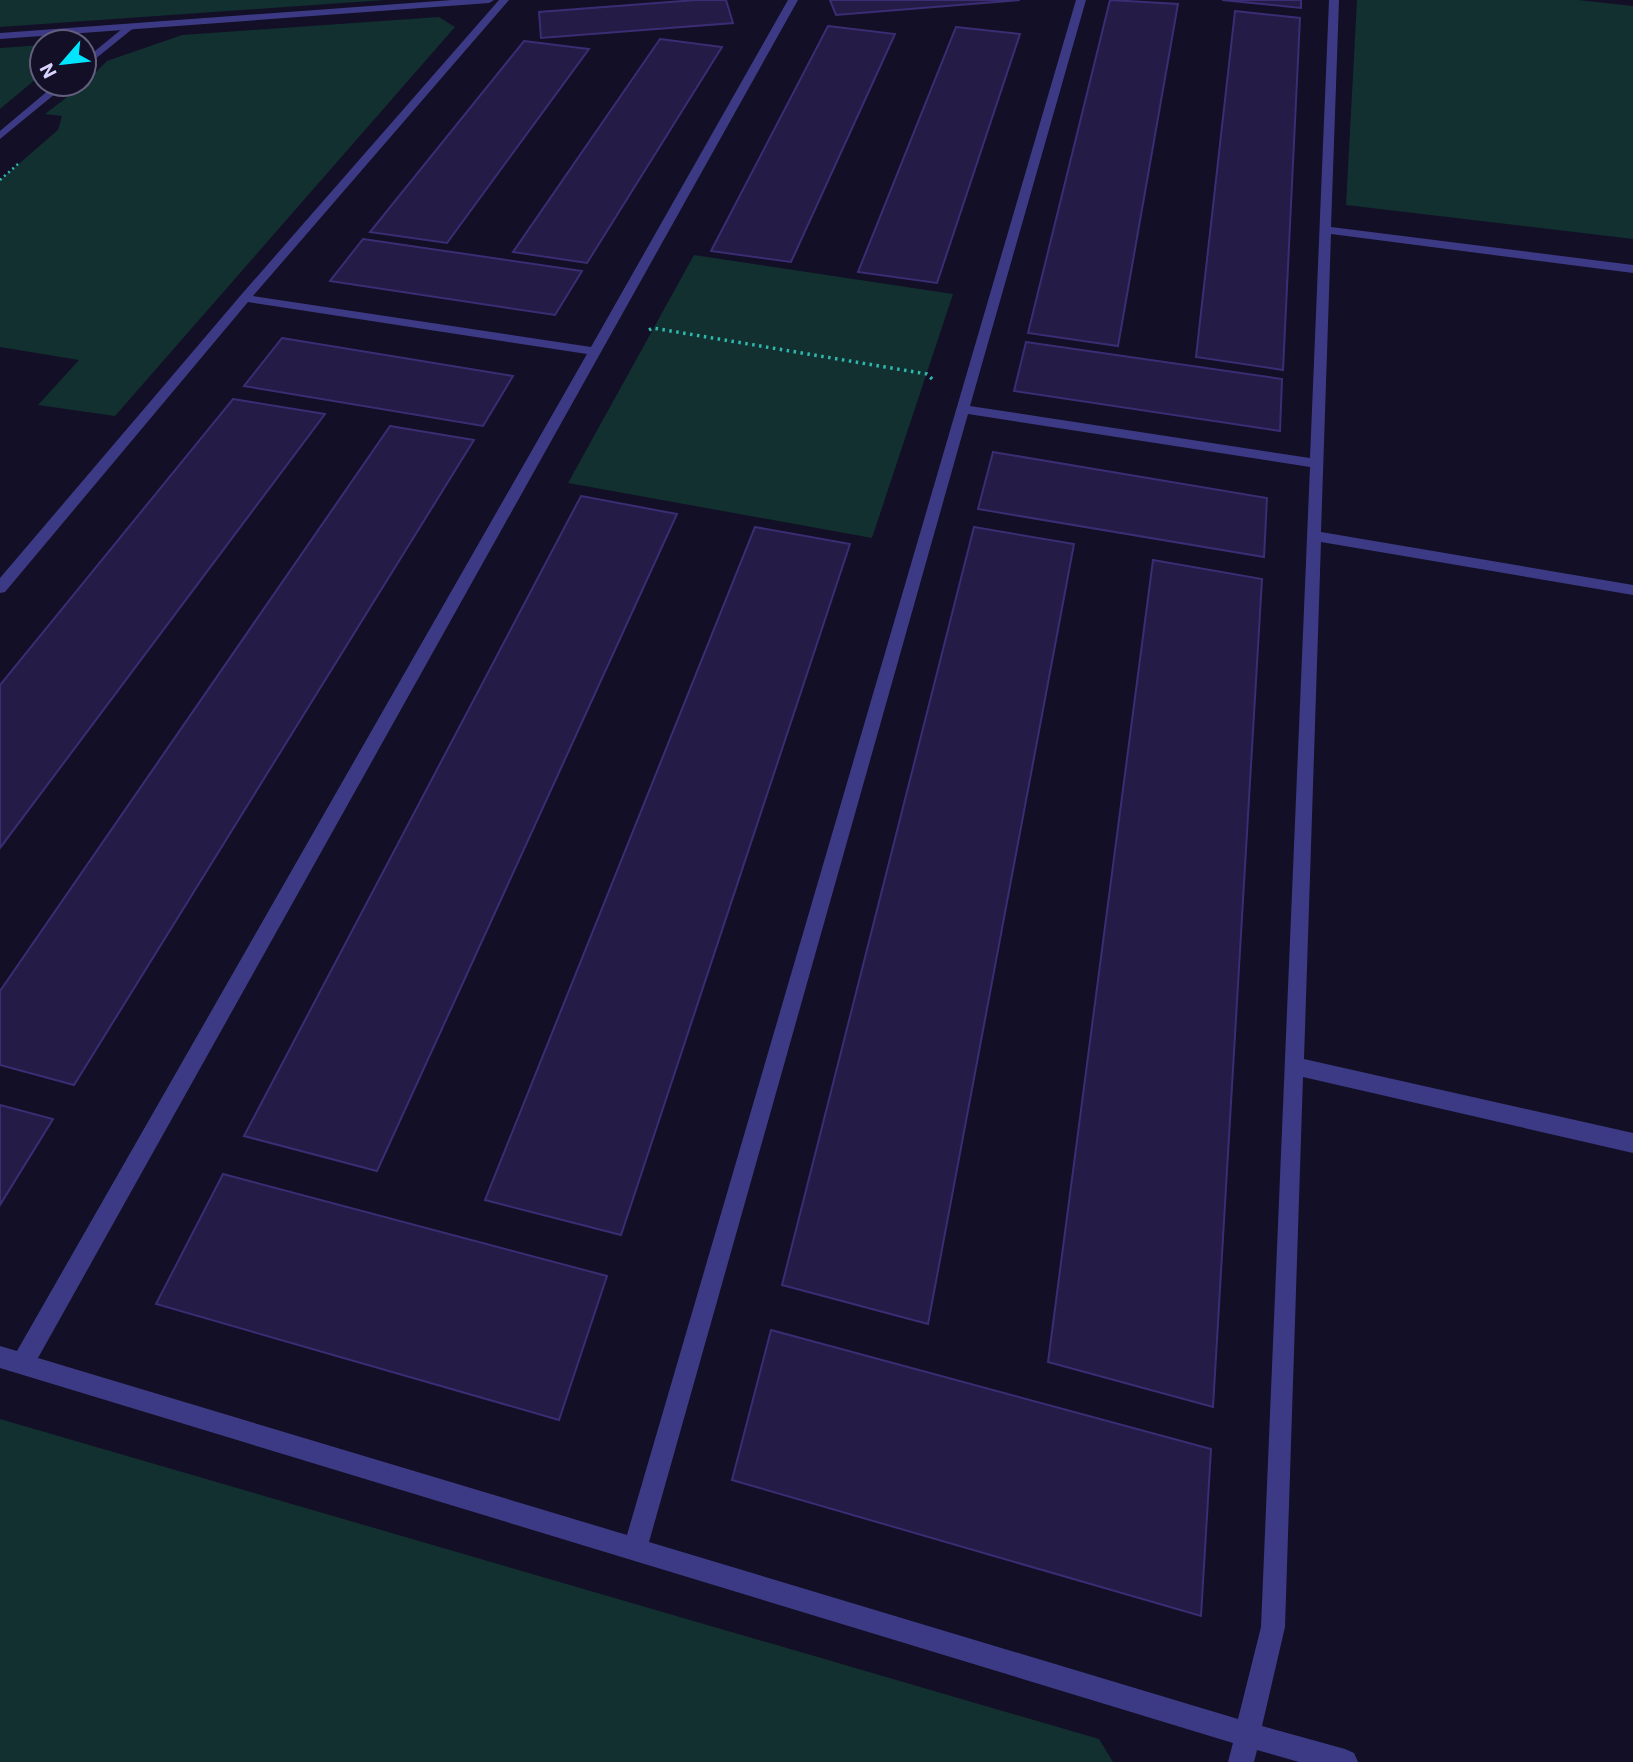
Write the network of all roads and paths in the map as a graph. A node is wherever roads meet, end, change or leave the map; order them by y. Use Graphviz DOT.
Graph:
graph roads {
  1 [pos="489,0"];
  2 [pos="504,0"];
  3 [pos="793,0"];
  4 [pos="1082,0"];
  5 [pos="1334,0"];
  6 [pos="131,26"];
  7 [pos="0,36"];
  8 [pos="98,53"];
  9 [pos="45,98"];
  10 [pos="0,136"];
  11 [pos="1325,230"];
  12 [pos="1633,269"];
  13 [pos="245,298"];
  14 [pos="595,351"];
  15 [pos="962,409"];
  16 [pos="1317,464"];
  17 [pos="1314,536"];
  18 [pos="0,588"];
  19 [pos="1633,590"];
  20 [pos="1295,1066"];
  21 [pos="1633,1143"];
  22 [pos="11,1360"];
  23 [pos="635,1548"];
  24 [pos="1248,1735"];
  25 [pos="1241,1762"];
  26 [pos="1345,1762"];
  1 -- 6 [label="street"];
  2 -- 13 [label="street"];
  3 -- 14 [label="street"];
  4 -- 15 [label="street"];
  5 -- 11 [label="street"];
  6 -- 7 [label="street"];
  6 -- 8 [label="street"];
  9 -- 10 [label="street"];
  11 -- 12 [label="street"];
  11 -- 16 [label="street"];
  13 -- 14 [label="street"];
  13 -- 18 [label="street"];
  14 -- 15 [label="path"];
  14 -- 22 [label="street"];
  15 -- 16 [label="street"];
  15 -- 23 [label="street"];
  16 -- 17 [label="street"];
  17 -- 19 [label="street"];
  17 -- 20 [label="street"];
  20 -- 21 [label="street"];
  20 -- 24 [label="street"];
  22 -- 23 [label="street"];
  23 -- 24 [label="street"];
  24 -- 25 [label="street"];
  24 -- 26 [label="street"];
}
